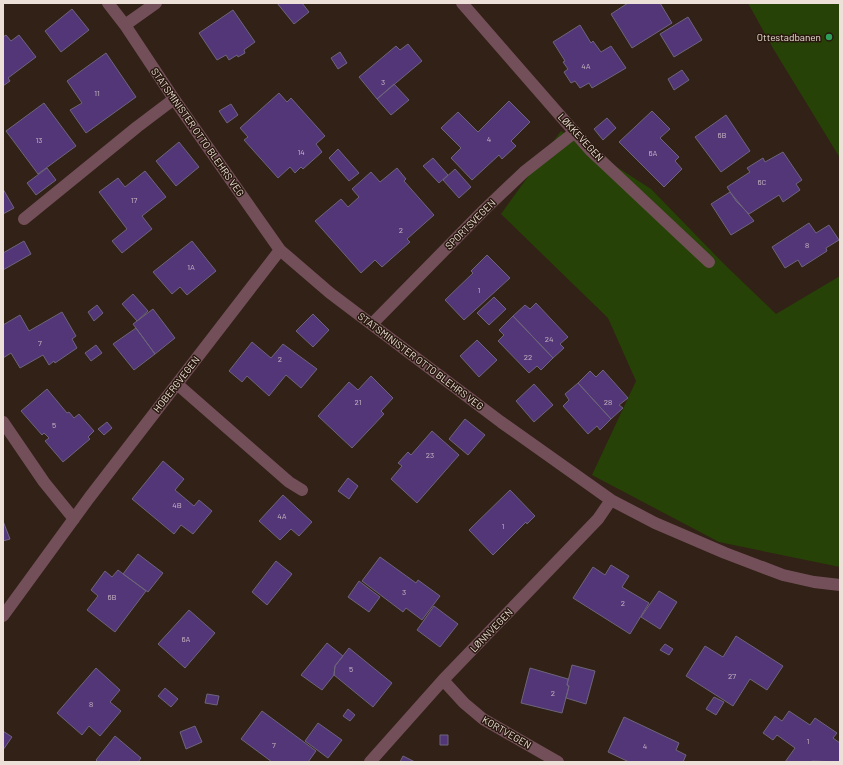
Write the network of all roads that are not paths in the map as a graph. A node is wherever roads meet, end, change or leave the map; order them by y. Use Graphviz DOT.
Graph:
graph roads {
  1 [pos="108,3"];
  2 [pos="156,3"];
  3 [pos="462,3"];
  4 [pos="125,25"];
  5 [pos="174,99"];
  6 [pos="575,132"];
  7 [pos="24,219"];
  8 [pos="280,250"];
  9 [pos="710,262"];
  10 [pos="372,324"];
  11 [pos="177,384"];
  12 [pos="3,422"];
  13 [pos="302,490"];
  14 [pos="611,500"];
  15 [pos="74,519"];
  16 [pos="840,585"];
  17 [pos="3,616"];
  18 [pos="443,680"];
  19 [pos="370,762"];
  20 [pos="558,762"];
  1 -- 4 [label="street, STATSMINISTER OTTO BLEHRS VEG"];
  2 -- 4 [label="street"];
  3 -- 6 [label="street, LØKKEVEGEN"];
  4 -- 5 [label="street, STATSMINISTER OTTO BLEHRS VEG"];
  5 -- 7 [label="street"];
  5 -- 8 [label="street, STATSMINISTER OTTO BLEHRS VEG"];
  6 -- 9 [label="street, LØKKEVEGEN"];
  6 -- 10 [label="street, SPORTSVEGEN"];
  8 -- 10 [label="street, STATSMINISTER OTTO BLEHRS VEG"];
  8 -- 11 [label="street, HOBERGVEGEN"];
  10 -- 14 [label="street, STATSMINISTER OTTO BLEHRS VEG"];
  11 -- 13 [label="street"];
  11 -- 15 [label="street, HOBERGVEGEN"];
  12 -- 15 [label="street"];
  14 -- 16 [label="street, STATSMINISTER OTTO BLEHRS VEG"];
  14 -- 18 [label="street, LØNNVEGEN"];
  15 -- 17 [label="street, HOBERGVEGEN"];
  18 -- 19 [label="street, LØNNVEGEN"];
  18 -- 20 [label="street, KORTVEGEN"];
}
